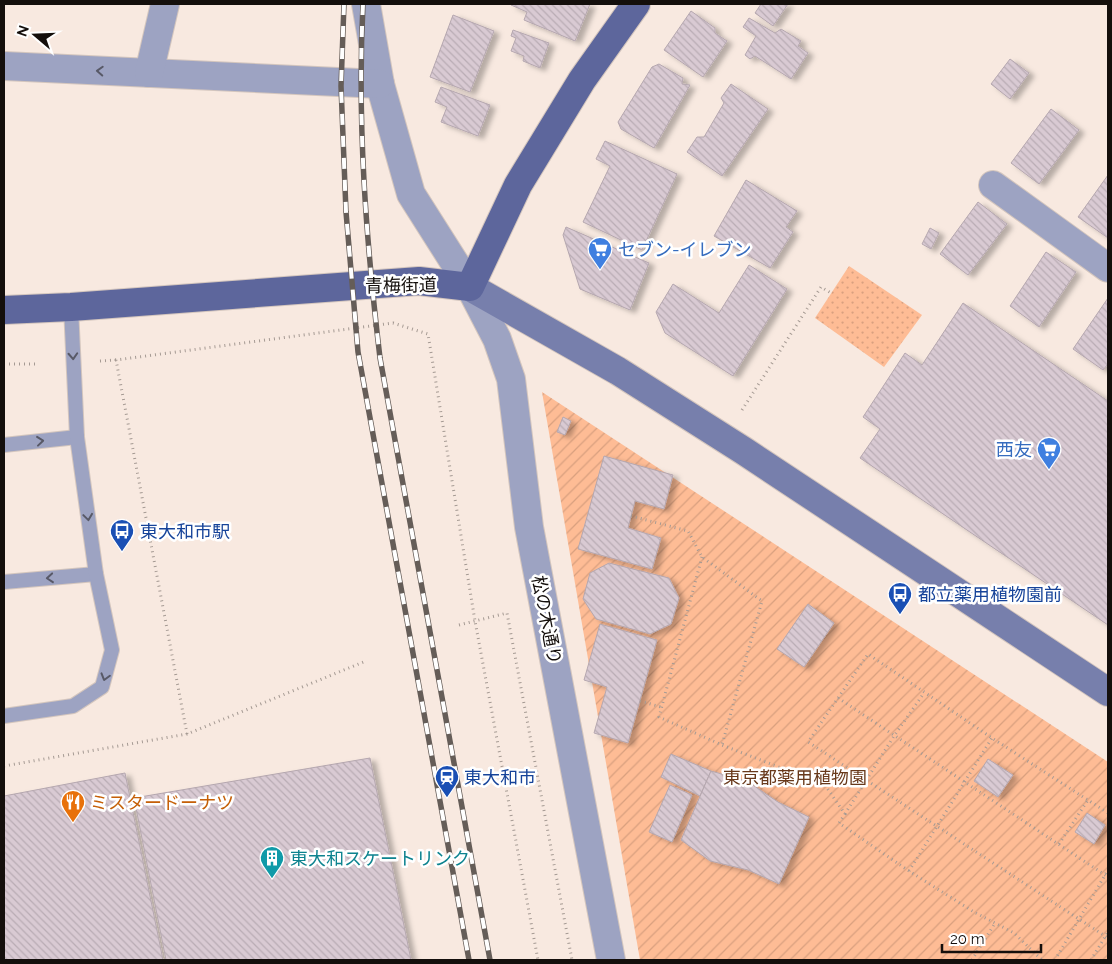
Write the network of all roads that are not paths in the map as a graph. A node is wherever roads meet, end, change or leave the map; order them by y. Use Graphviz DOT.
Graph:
graph roads {
  1 [pos="165,4"];
  2 [pos="366,4"];
  3 [pos="636,4"];
  4 [pos="4,66"];
  5 [pos="149,73"];
  6 [pos="380,84"];
  7 [pos="994,185"];
  8 [pos="1108,268"];
  9 [pos="470,286"];
  10 [pos="70,307"];
  11 [pos="4,310"];
  12 [pos="77,438"];
  13 [pos="4,445"];
  14 [pos="96,574"];
  15 [pos="4,582"];
  16 [pos="1108,692"];
  17 [pos="4,716"];
  18 [pos="611,960"];
  1 -- 5 [label="street"];
  2 -- 6 [label="street, 松の木通り"];
  3 -- 9 [label="main road"];
  5 -- 4 [label="street, one-way"];
  5 -- 6 [label="street"];
  6 -- 9 [label="street, 松の木通り"];
  7 -- 8 [label="street"];
  9 -- 10 [label="main road, 青梅街道"];
  9 -- 16 [label="main road"];
  9 -- 18 [label="street, 松の木通り"];
  10 -- 11 [label="main road, 青梅街道"];
  10 -- 12 [label="lane, one-way"];
  13 -- 12 [label="lane, one-way"];
  12 -- 14 [label="lane, one-way"];
  14 -- 15 [label="lane, one-way"];
  14 -- 17 [label="lane, one-way"];
}
